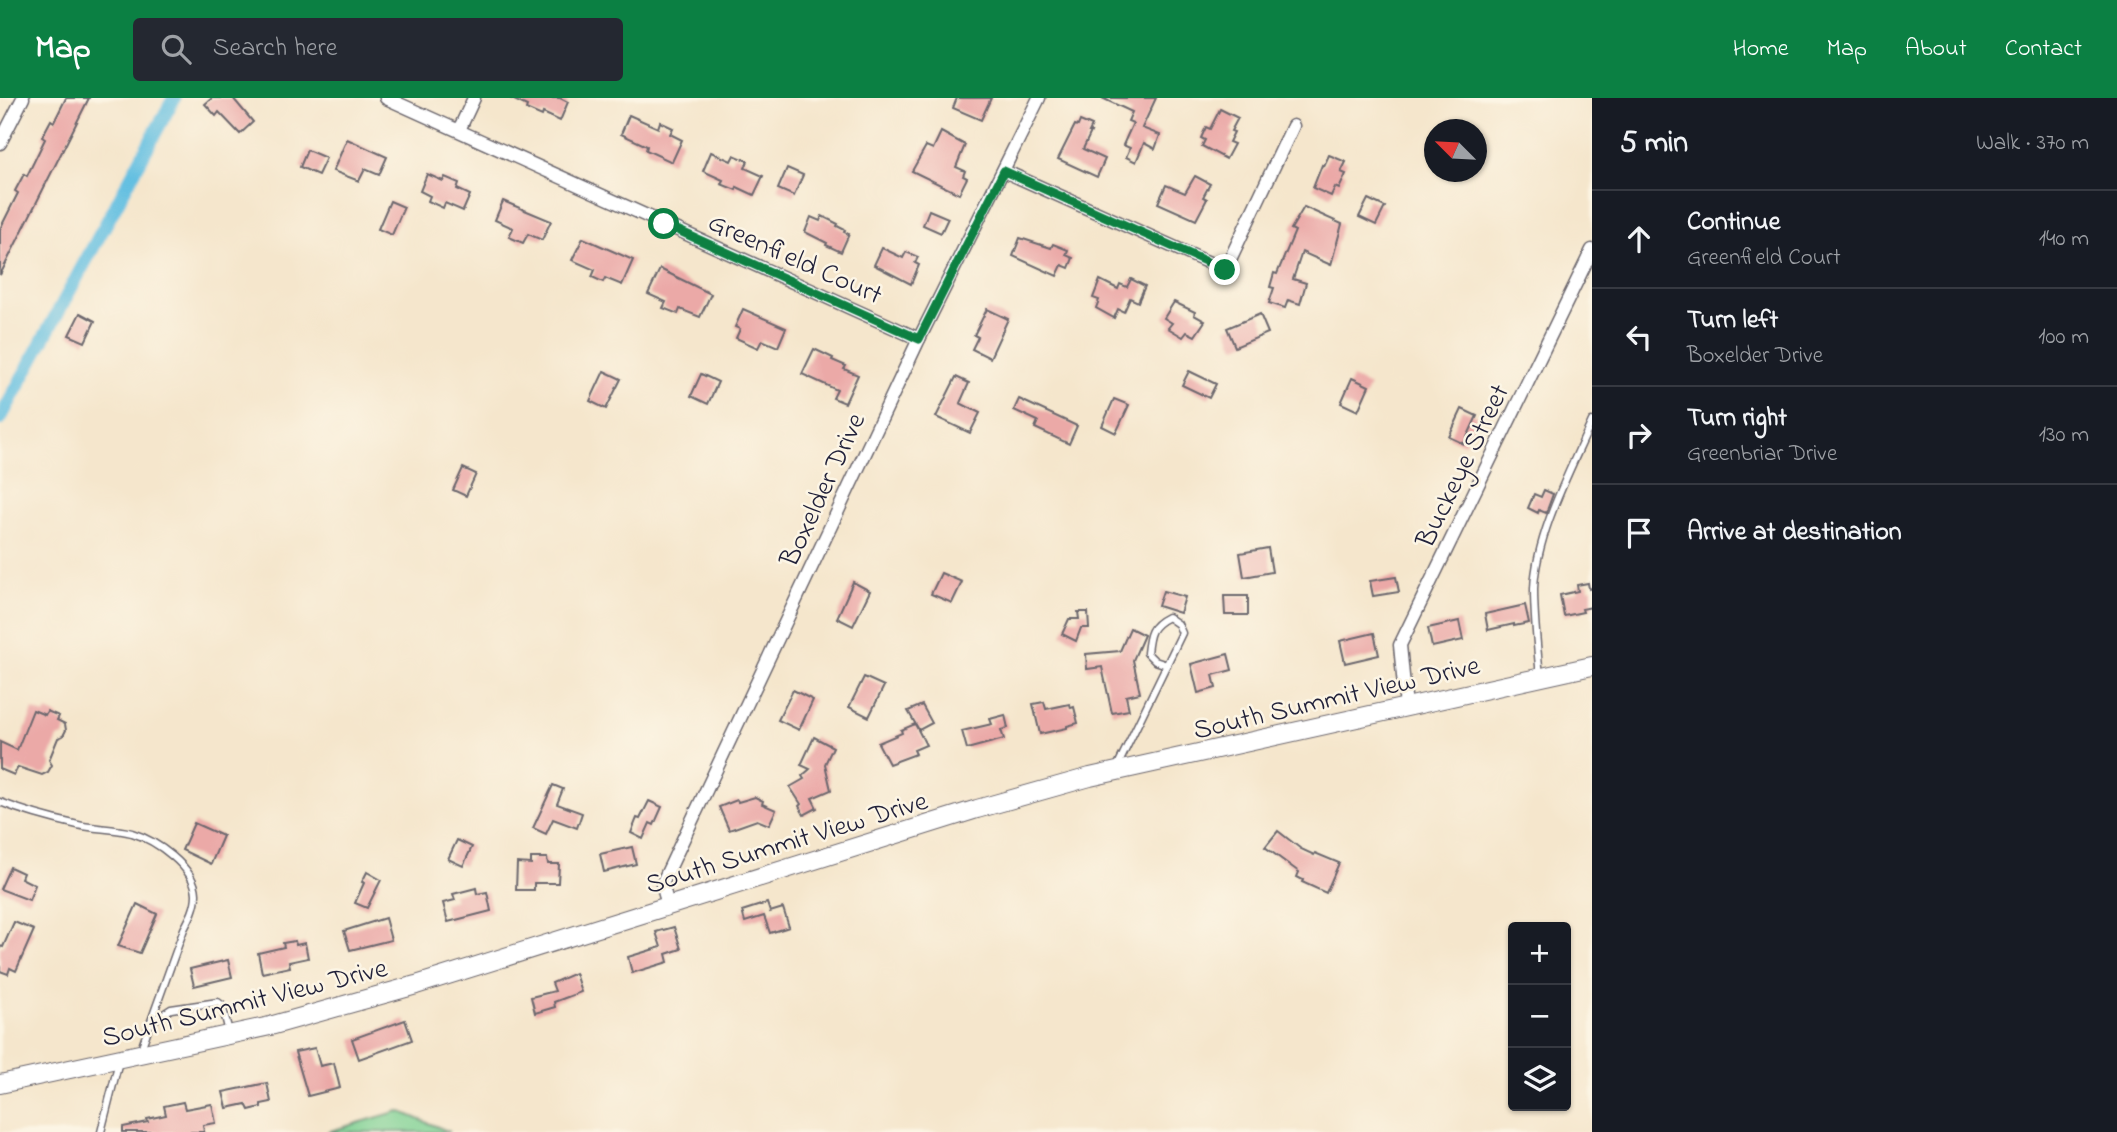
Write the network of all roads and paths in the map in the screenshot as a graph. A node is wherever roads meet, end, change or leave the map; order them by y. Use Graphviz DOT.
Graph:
graph roads {
  1 [pos="23,98"];
  2 [pos="386,98"];
  3 [pos="474,98"];
  4 [pos="1039,98"];
  5 [pos="1293,126"];
  6 [pos="459,130"];
  7 [pos="0,143"];
  8 [pos="1004,171"];
  9 [pos="1592,250"];
  10 [pos="919,339"];
  11 [pos="1592,421"];
  12 [pos="1167,665"];
  13 [pos="1592,666"];
  14 [pos="1540,677"];
  15 [pos="1406,707"];
  16 [pos="1115,772"];
  17 [pos="0,802"];
  18 [pos="668,905"];
  19 [pos="150,1023"];
  20 [pos="230,1035"];
  21 [pos="139,1055"];
  22 [pos="119,1059"];
  23 [pos="0,1084"];
  24 [pos="101,1132"];
  1 -- 7 [label="street"];
  2 -- 6 [label="street, Greenfield Court"];
  3 -- 6 [label="street"];
  4 -- 8 [label="street, Boxelder Drive"];
  5 -- 8 [label="street"];
  6 -- 10 [label="street, Greenfield Court"];
  8 -- 10 [label="street, Boxelder Drive"];
  9 -- 15 [label="street, Buckeye Street"];
  10 -- 18 [label="street, Boxelder Drive"];
  11 -- 14 [label="lane"];
  12 -- 12 [label="lane"];
  12 -- 16 [label="lane"];
  13 -- 14 [label="street, South Summit View Drive"];
  14 -- 15 [label="street, South Summit View Drive"];
  15 -- 16 [label="street, South Summit View Drive"];
  16 -- 18 [label="street, South Summit View Drive"];
  17 -- 19 [label="lane"];
  18 -- 20 [label="street, South Summit View Drive"];
  19 -- 20 [label="lane"];
  19 -- 21 [label="lane"];
  20 -- 21 [label="street, South Summit View Drive"];
  21 -- 22 [label="street, South Summit View Drive"];
  22 -- 23 [label="street, South Summit View Drive"];
  22 -- 24 [label="lane"];
}
